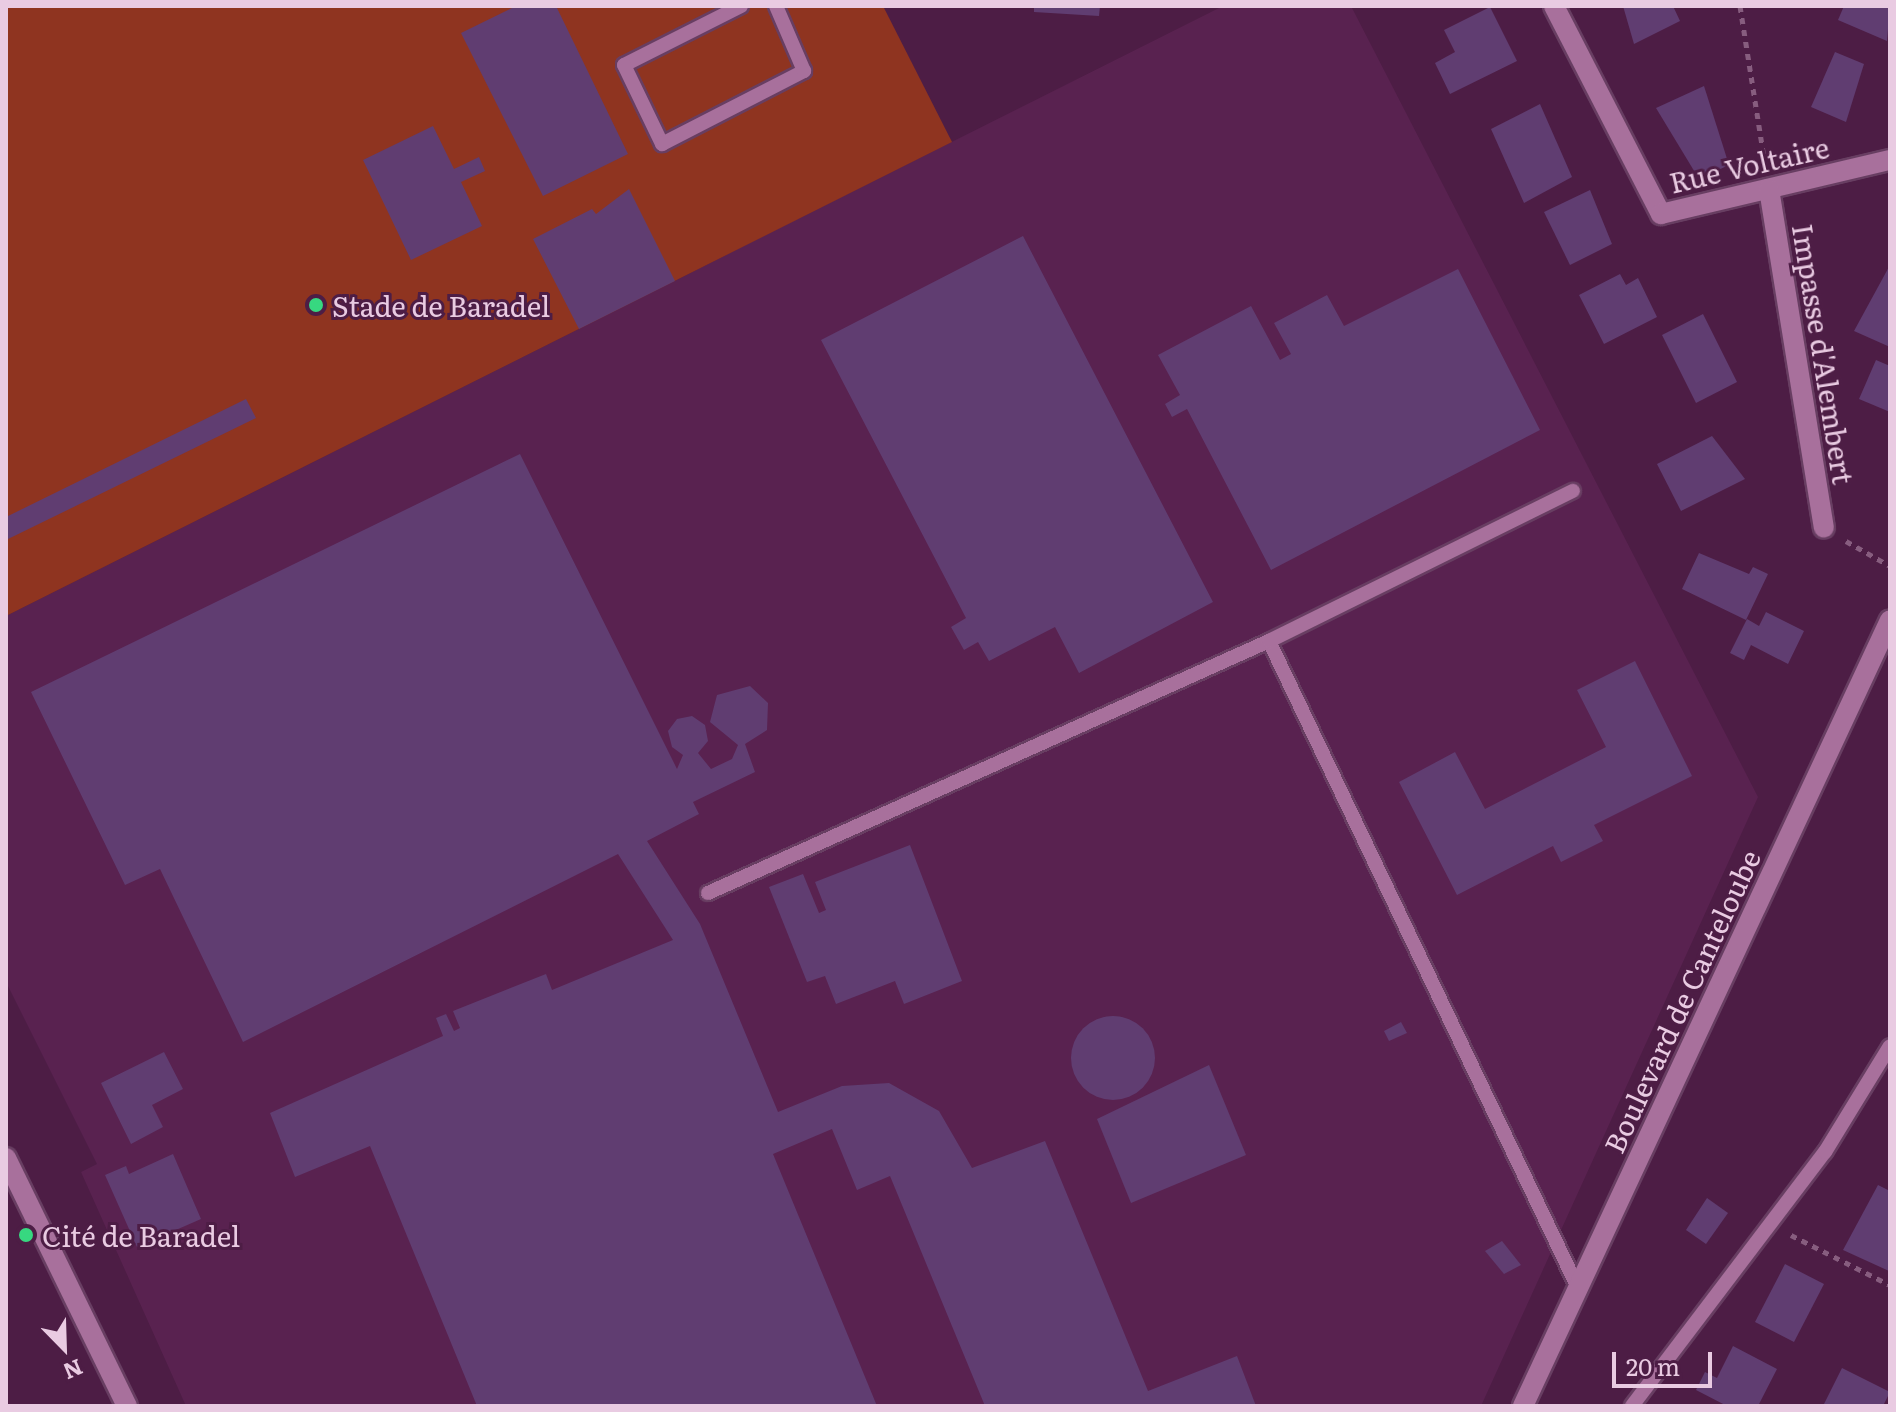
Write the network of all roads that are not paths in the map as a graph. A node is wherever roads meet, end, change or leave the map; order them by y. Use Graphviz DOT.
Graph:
graph roads {
  1 [pos="741,6"];
  2 [pos="776,6"];
  3 [pos="1554,6"];
  4 [pos="1890,160"];
  5 [pos="1769,189"];
  6 [pos="1573,491"];
  7 [pos="1824,528"];
  8 [pos="1890,620"];
  9 [pos="1269,641"];
  10 [pos="708,893"];
  11 [pos="1890,1046"];
  12 [pos="6,1158"];
  13 [pos="1578,1288"];
  14 [pos="127,1406"];
  15 [pos="1523,1406"];
  16 [pos="1632,1406"];
  1 -- 2 [label="lane"];
  3 -- 5 [label="street, Rue Voltaire"];
  4 -- 5 [label="street, Rue Voltaire"];
  5 -- 7 [label="street, Impasse d'Alembert"];
  6 -- 9 [label="lane"];
  8 -- 13 [label="street, Boulevard de Canteloube"];
  9 -- 10 [label="lane"];
  9 -- 13 [label="lane"];
  11 -- 16 [label="lane"];
  12 -- 14 [label="street"];
  13 -- 15 [label="street, Boulevard de Canteloube"];
}
